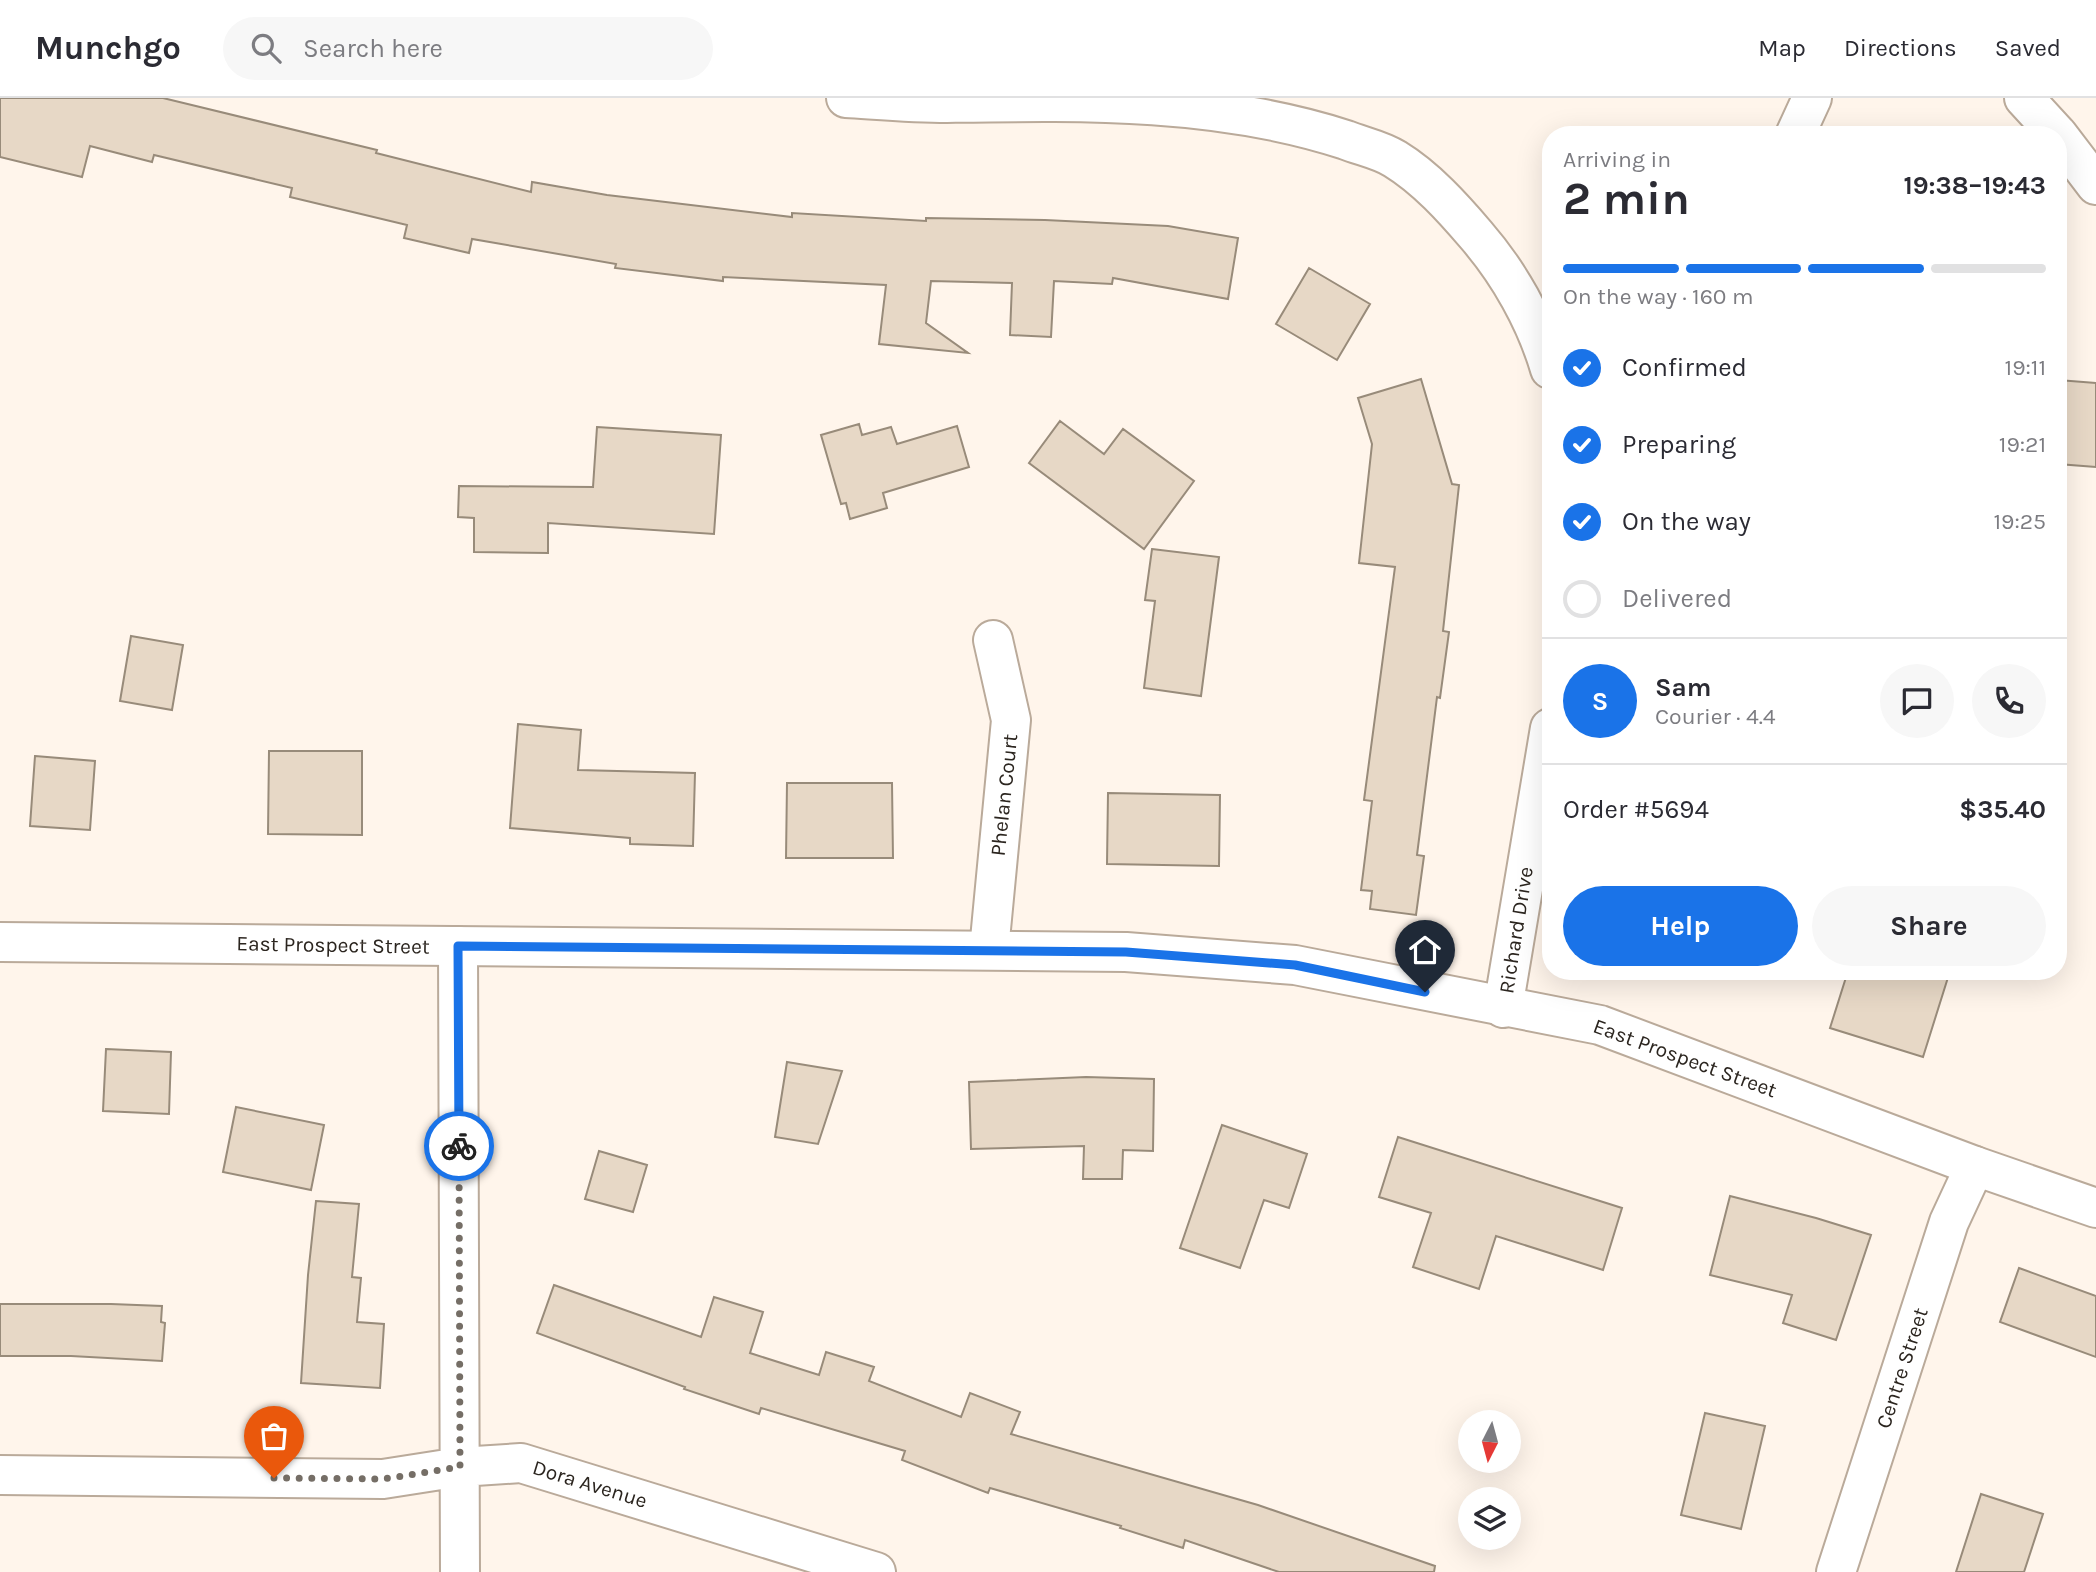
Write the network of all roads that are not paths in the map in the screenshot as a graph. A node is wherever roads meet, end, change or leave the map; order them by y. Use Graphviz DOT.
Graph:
graph roads {
  1 [pos="846,98"];
  2 [pos="1812,98"];
  3 [pos="2024,98"];
  4 [pos="1799,126"];
  5 [pos="2050,126"];
  6 [pos="2067,147"];
  7 [pos="2096,185"];
  8 [pos="1542,340"];
  9 [pos="993,640"];
  10 [pos="1542,776"];
  11 [pos="0,942"];
  12 [pos="458,946"];
  13 [pos="989,950"];
  14 [pos="1503,1008"];
  15 [pos="1975,1166"];
  16 [pos="2096,1208"];
  17 [pos="460,1467"];
  18 [pos="0,1475"];
  19 [pos="460,1572"];
  20 [pos="876,1572"];
  21 [pos="1836,1572"];
  1 -- 8 [label="street"];
  2 -- 4 [label="street"];
  3 -- 5 [label="street"];
  6 -- 7 [label="street"];
  9 -- 13 [label="street, Phelan Court"];
  10 -- 14 [label="street, Richard Drive"];
  11 -- 12 [label="street, East Prospect Street"];
  12 -- 13 [label="street, East Prospect Street"];
  12 -- 17 [label="street"];
  13 -- 14 [label="street, East Prospect Street"];
  14 -- 15 [label="street, East Prospect Street"];
  15 -- 16 [label="street, East Prospect Street"];
  15 -- 21 [label="street, Centre Street"];
  17 -- 18 [label="street, Dora Avenue"];
  17 -- 19 [label="street"];
  17 -- 20 [label="street, Dora Avenue"];
}
